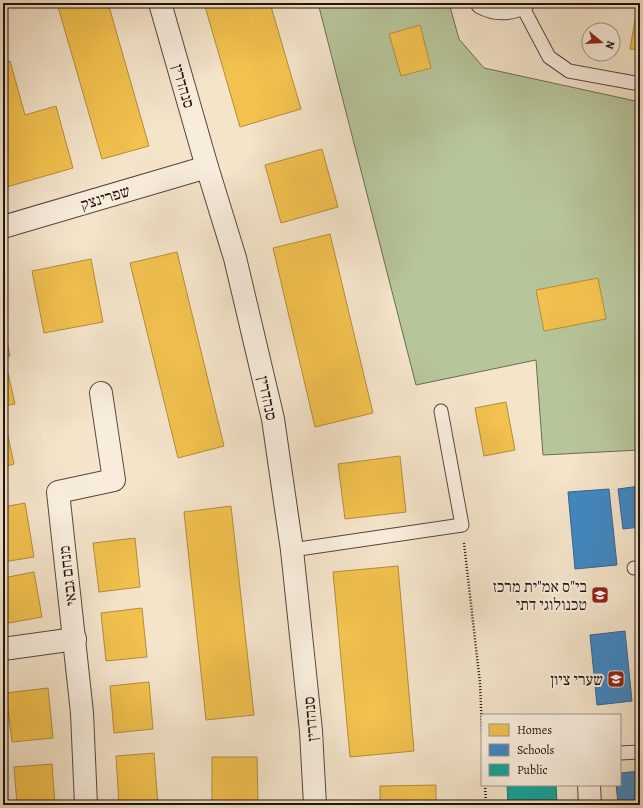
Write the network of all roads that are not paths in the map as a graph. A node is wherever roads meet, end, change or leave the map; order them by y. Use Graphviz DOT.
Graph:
graph roads {
  1 [pos="160,3"];
  2 [pos="482,3"];
  3 [pos="522,4"];
  4 [pos="640,84"];
  5 [pos="207,167"];
  6 [pos="3,228"];
  7 [pos="101,393"];
  8 [pos="441,411"];
  9 [pos="292,550"];
  10 [pos="74,639"];
  11 [pos="3,649"];
  12 [pos="640,752"];
  13 [pos="621,753"];
  14 [pos="589,786"];
  15 [pos="86,805"];
  16 [pos="315,805"];
  17 [pos="590,805"];
  1 -- 5 [label="street, סנהדרין"];
  2 -- 3 [label="street"];
  3 -- 4 [label="lane"];
  5 -- 6 [label="street, שפרינצק"];
  5 -- 9 [label="street, סנהדרין"];
  7 -- 10 [label="street, מנחם גבאי"];
  8 -- 9 [label="lane"];
  9 -- 16 [label="street, סנהדרין"];
  10 -- 11 [label="street"];
  10 -- 15 [label="street, מנחם גבאי"];
  12 -- 13 [label="lane"];
  14 -- 17 [label="street"];
}
